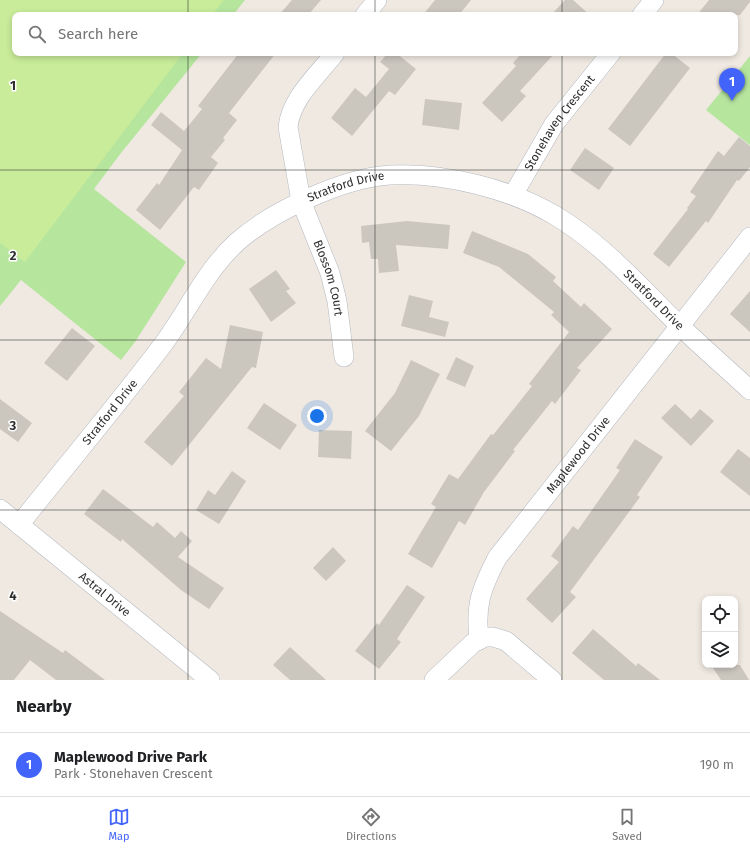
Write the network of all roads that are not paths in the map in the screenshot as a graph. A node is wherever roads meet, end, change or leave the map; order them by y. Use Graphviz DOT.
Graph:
graph roads {
  1 [pos="377,0"];
  2 [pos="654,0"];
  3 [pos="367,12"];
  4 [pos="644,12"];
  5 [pos="333,56"];
  6 [pos="609,56"];
  7 [pos="513,195"];
  8 [pos="301,201"];
  9 [pos="750,237"];
  10 [pos="680,325"];
  11 [pos="344,358"];
  12 [pos="750,390"];
  13 [pos="0,509"];
  14 [pos="19,525"];
  15 [pos="479,640"];
  16 [pos="210,680"];
  17 [pos="434,680"];
  18 [pos="552,680"];
  1 -- 3 [label="street"];
  2 -- 4 [label="street"];
  5 -- 8 [label="street"];
  6 -- 7 [label="street, Stonehaven Crescent"];
  7 -- 8 [label="street, Stratford Drive"];
  7 -- 10 [label="street, Stratford Drive"];
  8 -- 11 [label="street, Blossom Court"];
  8 -- 14 [label="street, Stratford Drive"];
  9 -- 10 [label="street, Maplewood Drive"];
  10 -- 12 [label="street, Stratford Drive"];
  10 -- 15 [label="street, Maplewood Drive"];
  13 -- 14 [label="street, Astral Drive"];
  14 -- 16 [label="street, Astral Drive"];
  15 -- 17 [label="street"];
  15 -- 18 [label="street"];
}
